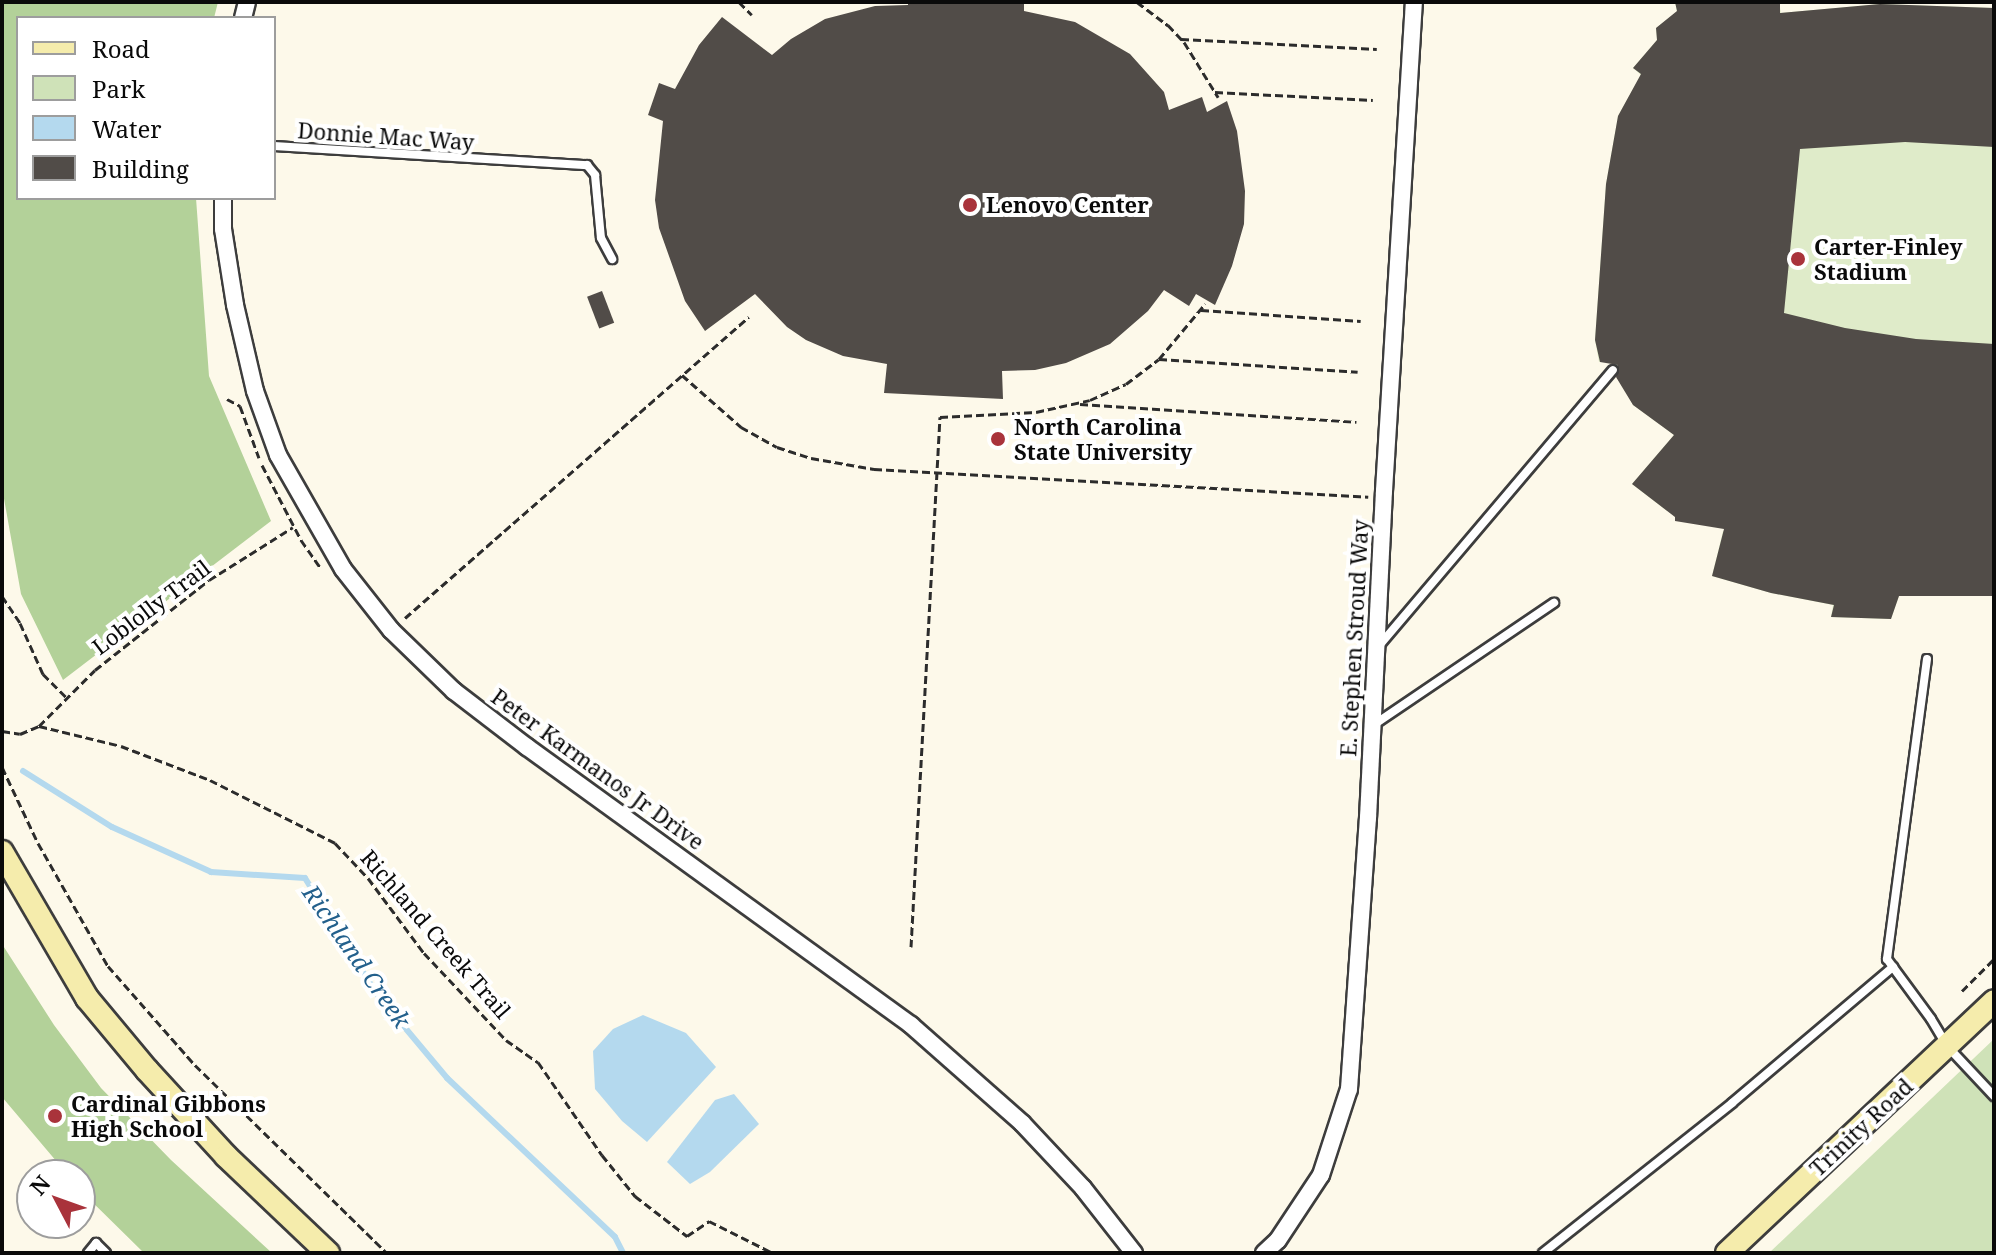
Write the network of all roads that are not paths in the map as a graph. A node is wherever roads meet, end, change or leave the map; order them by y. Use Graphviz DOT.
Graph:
graph roads {
  1 [pos="1414,2"];
  2 [pos="276,146"];
  3 [pos="223,200"];
  4 [pos="612,259"];
  5 [pos="1613,370"];
  6 [pos="1554,603"];
  7 [pos="1376,651"];
  8 [pos="1927,659"];
  9 [pos="1372,726"];
  10 [pos="2,852"];
  11 [pos="1893,967"];
  12 [pos="1994,1001"];
  13 [pos="1947,1046"];
  14 [pos="1994,1096"];
  15 [pos="88,1253"];
  16 [pos="106,1253"];
  17 [pos="328,1253"];
  18 [pos="1134,1253"];
  19 [pos="1264,1253"];
  20 [pos="1543,1253"];
  21 [pos="1727,1253"];
  1 -- 7 [label="street, E. Stephen Stroud Way"];
  2 -- 4 [label="lane, Donnie Mac Way"];
  3 -- 18 [label="street, Peter Karmanos Jr Drive"];
  5 -- 7 [label="lane"];
  6 -- 9 [label="lane"];
  7 -- 9 [label="street, E. Stephen Stroud Way"];
  8 -- 11 [label="lane"];
  9 -- 19 [label="street, E. Stephen Stroud Way"];
  10 -- 17 [label="main road"];
  11 -- 13 [label="lane"];
  11 -- 20 [label="lane"];
  12 -- 13 [label="main road, Trinity Road"];
  13 -- 14 [label="lane"];
  13 -- 21 [label="main road, Trinity Road"];
  15 -- 16 [label="lane"];
}
